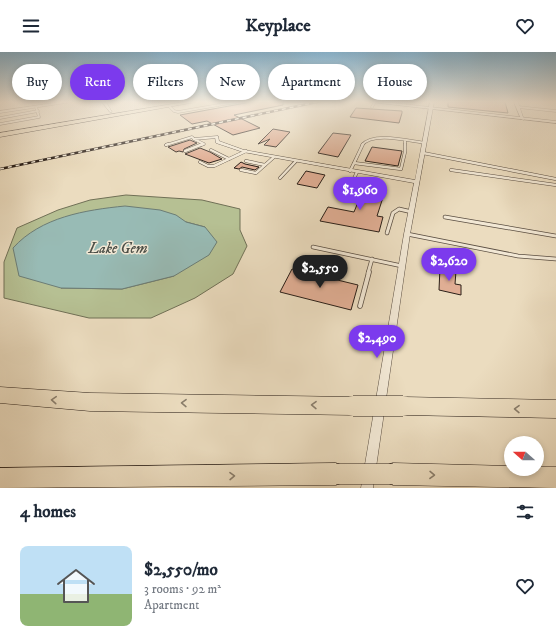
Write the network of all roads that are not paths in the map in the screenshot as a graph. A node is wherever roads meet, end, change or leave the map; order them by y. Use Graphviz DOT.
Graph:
graph roads {
  1 [pos="10,122"];
  2 [pos="42,122"];
  3 [pos="71,122"];
  4 [pos="429,122"];
  5 [pos="0,124"];
  6 [pos="1,129"];
  7 [pos="0,135"];
  8 [pos="217,137"];
  9 [pos="194,139"];
  10 [pos="405,141"];
  11 [pos="425,144"];
  12 [pos="166,145"];
  13 [pos="211,150"];
  14 [pos="185,151"];
  15 [pos="246,151"];
  16 [pos="423,153"];
  17 [pos="274,157"];
  18 [pos="229,159"];
  19 [pos="246,161"];
  20 [pos="296,161"];
  21 [pos="200,162"];
  22 [pos="354,162"];
  23 [pos="265,165"];
  24 [pos="241,170"];
  25 [pos="451,170"];
  26 [pos="350,171"];
  27 [pos="357,172"];
  28 [pos="536,176"];
  29 [pos="280,178"];
  30 [pos="556,179"];
  31 [pos="417,182"];
  32 [pos="539,183"];
  33 [pos="556,185"];
  34 [pos="349,189"];
  35 [pos="412,212"];
  36 [pos="445,216"];
  37 [pos="386,233"];
  38 [pos="408,234"];
  39 [pos="556,236"];
  40 [pos="313,247"];
  41 [pos="372,259"];
  42 [pos="556,259"];
  43 [pos="402,266"];
  44 [pos="360,306"];
  45 [pos="0,395"];
  46 [pos="556,409"];
  47 [pos="0,473"];
  48 [pos="556,478"];
  49 [pos="0,479"];
  50 [pos="39,479"];
  51 [pos="367,488"];
  1 -- 5 [label="lane"];
  2 -- 6 [label="main road"];
  3 -- 7 [label="main road"];
  4 -- 11 [label="street"];
  5 -- 6 [label="lane"];
  8 -- 9 [label="lane"];
  8 -- 15 [label="street"];
  9 -- 12 [label="lane"];
  9 -- 14 [label="lane"];
  10 -- 11 [label="lane"];
  10 -- 22 [label="lane"];
  10 -- 22 [label="lane"];
  11 -- 16 [label="street"];
  13 -- 18 [label="lane"];
  15 -- 17 [label="street"];
  15 -- 18 [label="lane"];
  16 -- 28 [label="lane"];
  16 -- 31 [label="street"];
  17 -- 20 [label="street"];
  17 -- 23 [label="lane"];
  18 -- 21 [label="lane"];
  19 -- 23 [label="lane"];
  20 -- 26 [label="street"];
  20 -- 29 [label="lane"];
  22 -- 26 [label="lane"];
  23 -- 24 [label="lane"];
  25 -- 32 [label="lane"];
  26 -- 27 [label="street"];
  27 -- 31 [label="street"];
  27 -- 34 [label="lane"];
  28 -- 30 [label="lane"];
  28 -- 32 [label="lane"];
  31 -- 35 [label="street"];
  32 -- 33 [label="lane"];
  35 -- 37 [label="lane"];
  35 -- 38 [label="street"];
  36 -- 39 [label="lane"];
  38 -- 42 [label="lane"];
  38 -- 43 [label="street"];
  40 -- 41 [label="lane"];
  41 -- 43 [label="lane"];
  41 -- 44 [label="lane"];
  43 -- 51 [label="street"];
  46 -- 45 [label="highway, one-way, bridge"];
  47 -- 50 [label="highway"];
  50 -- 48 [label="highway, one-way, bridge"];
  49 -- 50 [label="highway"];
}
